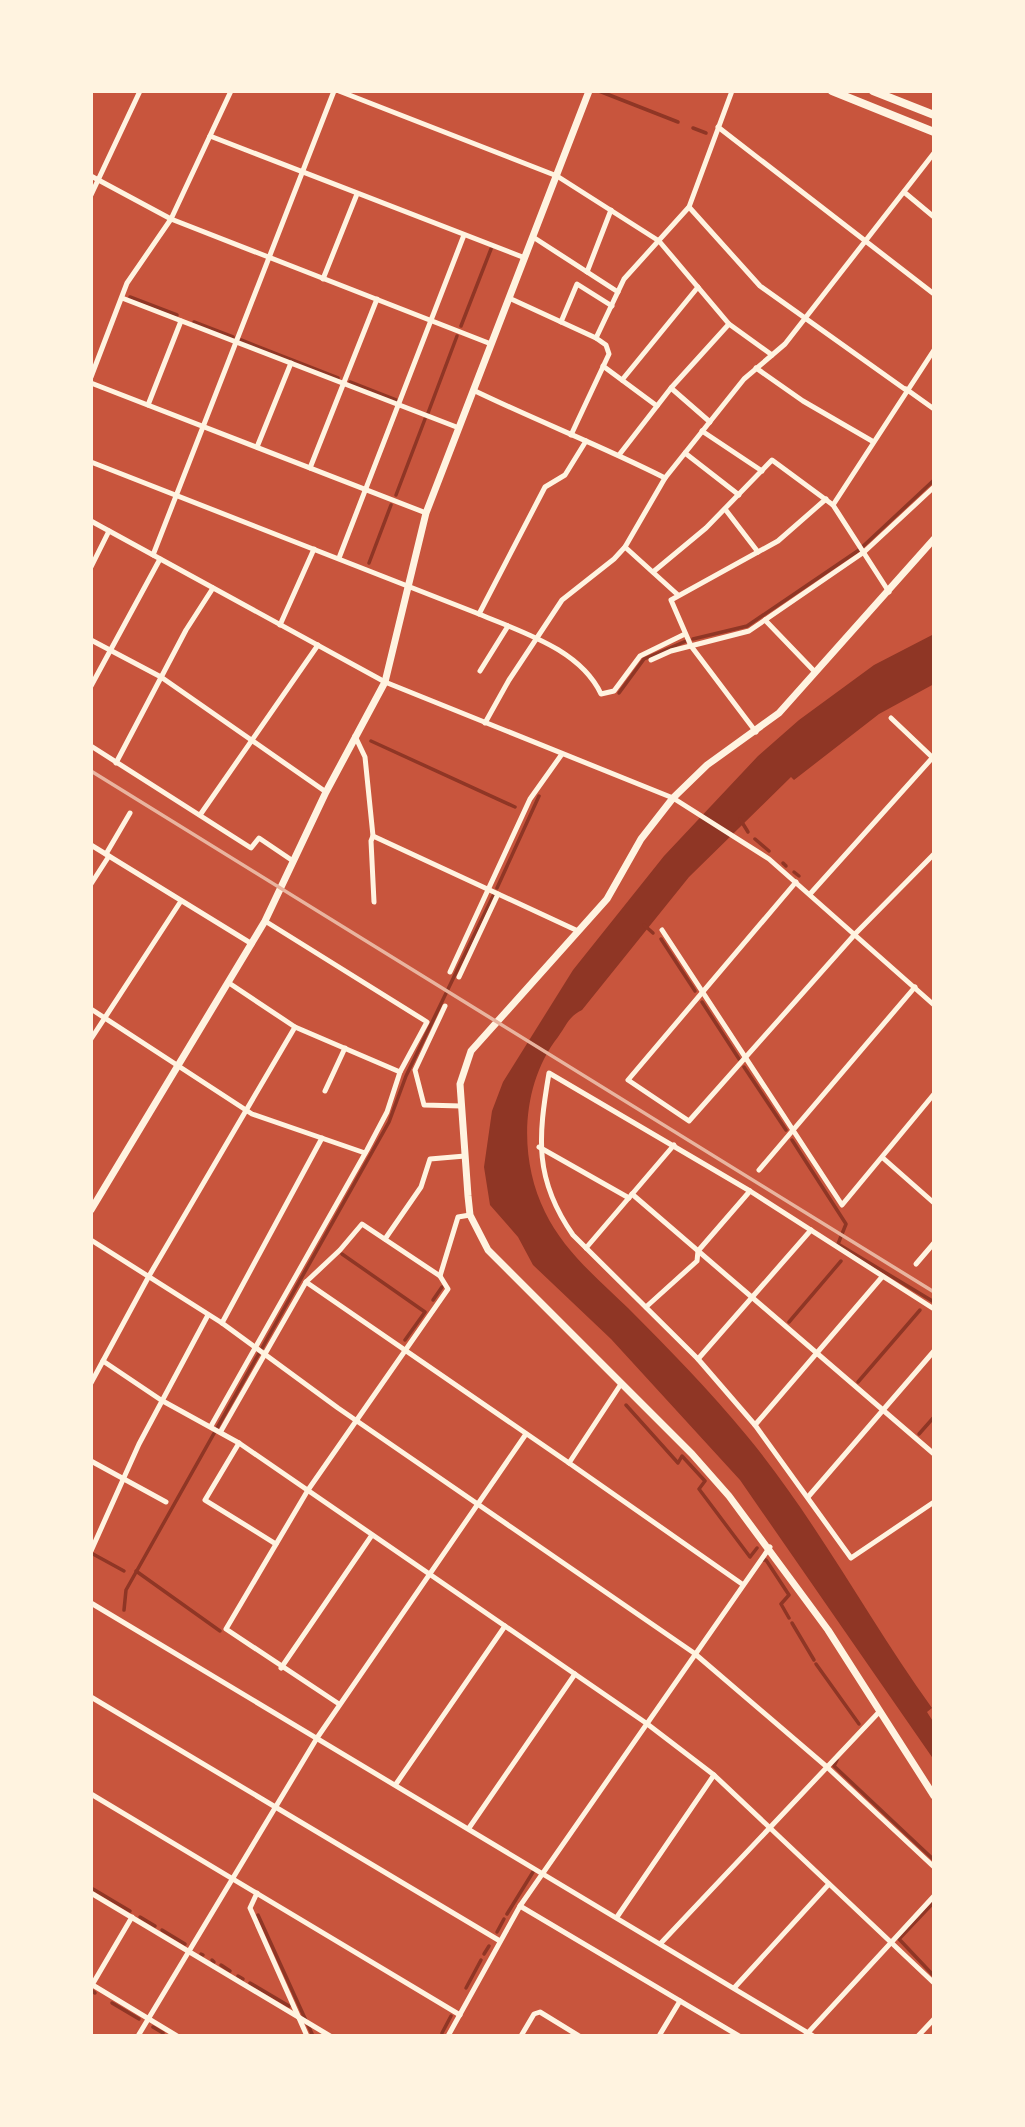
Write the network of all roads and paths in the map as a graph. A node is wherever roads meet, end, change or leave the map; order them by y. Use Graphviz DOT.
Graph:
graph roads {
  1 [pos="140,91"];
  2 [pos="231,91"];
  3 [pos="337,91"];
  4 [pos="589,91"];
  5 [pos="732,91"];
  6 [pos="832,91"];
  7 [pos="873,91"];
  8 [pos="934,115"];
  9 [pos="718,127"];
  10 [pos="934,132"];
  11 [pos="210,136"];
  12 [pos="934,153"];
  13 [pos="303,172"];
  14 [pos="91,176"];
  15 [pos="556,176"];
  16 [pos="99,180"];
  17 [pos="904,191"];
  18 [pos="358,194"];
  19 [pos="91,195"];
  20 [pos="689,207"];
  21 [pos="611,210"];
  22 [pos="934,217"];
  23 [pos="171,219"];
  24 [pos="464,235"];
  25 [pos="533,237"];
  26 [pos="659,241"];
  27 [pos="866,241"];
  28 [pos="269,257"];
  29 [pos="525,258"];
  30 [pos="587,272"];
  31 [pos="323,279"];
  32 [pos="698,287"];
  33 [pos="618,292"];
  34 [pos="934,294"];
  35 [pos="122,298"];
  36 [pos="509,298"];
  37 [pos="377,299"];
  38 [pos="611,306"];
  39 [pos="805,319"];
  40 [pos="431,320"];
  41 [pos="181,321"];
  42 [pos="561,322"];
  43 [pos="729,324"];
  44 [pos="596,338"];
  45 [pos="236,342"];
  46 [pos="491,344"];
  47 [pos="934,350"];
  48 [pos="772,355"];
  49 [pos="291,363"];
  50 [pos="603,366"];
  51 [pos="756,368"];
  52 [pos="91,377"];
  53 [pos="622,380"];
  54 [pos="91,383"];
  55 [pos="343,383"];
  56 [pos="671,388"];
  57 [pos="474,390"];
  58 [pos="906,390"];
  59 [pos="148,405"];
  60 [pos="399,405"];
  61 [pos="657,406"];
  62 [pos="934,409"];
  63 [pos="710,422"];
  64 [pos="203,427"];
  65 [pos="459,428"];
  66 [pos="702,431"];
  67 [pos="571,435"];
  68 [pos="586,441"];
  69 [pos="872,441"];
  70 [pos="257,447"];
  71 [pos="685,453"];
  72 [pos="619,455"];
  73 [pos="91,463"];
  74 [pos="310,468"];
  75 [pos="762,471"];
  76 [pos="665,478"];
  77 [pos="934,487"];
  78 [pos="366,490"];
  79 [pos="176,495"];
  80 [pos="739,495"];
  81 [pos="826,499"];
  82 [pos="833,505"];
  83 [pos="725,509"];
  84 [pos="426,513"];
  85 [pos="91,522"];
  86 [pos="110,531"];
  87 [pos="934,539"];
  88 [pos="625,547"];
  89 [pos="314,549"];
  90 [pos="862,549"];
  91 [pos="758,552"];
  92 [pos="153,555"];
  93 [pos="339,558"];
  94 [pos="160,559"];
  95 [pos="91,567"];
  96 [pos="653,572"];
  97 [pos="408,585"];
  98 [pos="213,588"];
  99 [pos="889,592"];
  100 [pos="678,595"];
  101 [pos="479,614"];
  102 [pos="765,620"];
  103 [pos="281,625"];
  104 [pos="508,626"];
  105 [pos="685,635"];
  106 [pos="537,638"];
  107 [pos="91,640"];
  108 [pos="318,645"];
  109 [pos="691,646"];
  110 [pos="110,650"];
  111 [pos="651,660"];
  112 [pos="480,671"];
  113 [pos="815,673"];
  114 [pos="161,677"];
  115 [pos="385,682"];
  116 [pos="91,686"];
  117 [pos="891,718"];
  118 [pos="485,723"];
  119 [pos="757,732"];
  120 [pos="355,736"];
  121 [pos="252,739"];
  122 [pos="91,746"];
  123 [pos="562,754"];
  124 [pos="933,756"];
  125 [pos="116,763"];
  126 [pos="326,792"];
  127 [pos="673,798"];
  128 [pos="130,813"];
  129 [pos="200,815"];
  130 [pos="373,836"];
  131 [pos="91,845"];
  132 [pos="934,854"];
  133 [pos="107,855"];
  134 [pos="293,861"];
  135 [pos="796,882"];
  136 [pos="91,884"];
  137 [pos="488,889"];
  138 [pos="498,894"];
  139 [pos="810,894"];
  140 [pos="181,901"];
  141 [pos="374,902"];
  142 [pos="265,921"];
  143 [pos="662,930"];
  144 [pos="578,931"];
  145 [pos="856,933"];
  146 [pos="252,944"];
  147 [pos="450,971"];
  148 [pos="458,977"];
  149 [pos="229,983"];
  150 [pos="915,987"];
  151 [pos="702,991"];
  152 [pos="934,1005"];
  153 [pos="445,1006"];
  154 [pos="91,1009"];
  155 [pos="105,1018"];
  156 [pos="295,1027"];
  157 [pos="91,1039"];
  158 [pos="345,1048"];
  159 [pos="745,1058"];
  160 [pos="179,1066"];
  161 [pos="400,1072"];
  162 [pos="326,1091"];
  163 [pos="934,1094"];
  164 [pos="461,1106"];
  165 [pos="246,1110"];
  166 [pos="793,1131"];
  167 [pos="322,1138"];
  168 [pos="674,1145"];
  169 [pos="539,1147"];
  170 [pos="365,1153"];
  171 [pos="465,1156"];
  172 [pos="883,1158"];
  173 [pos="759,1170"];
  174 [pos="750,1191"];
  175 [pos="630,1196"];
  176 [pos="934,1203"];
  177 [pos="91,1209"];
  178 [pos="470,1215"];
  179 [pos="811,1230"];
  180 [pos="385,1239"];
  181 [pos="91,1240"];
  182 [pos="934,1243"];
  183 [pos="586,1248"];
  184 [pos="698,1251"];
  185 [pos="916,1264"];
  186 [pos="149,1276"];
  187 [pos="440,1276"];
  188 [pos="882,1277"];
  189 [pos="306,1282"];
  190 [pos="752,1298"];
  191 [pos="646,1307"];
  192 [pos="934,1309"];
  193 [pos="208,1315"];
  194 [pos="222,1323"];
  195 [pos="256,1349"];
  196 [pos="405,1350"];
  197 [pos="934,1351"];
  198 [pos="816,1353"];
  199 [pos="265,1356"];
  200 [pos="698,1359"];
  201 [pos="103,1362"];
  202 [pos="91,1383"];
  203 [pos="621,1384"];
  204 [pos="160,1400"];
  205 [pos="883,1411"];
  206 [pos="356,1420"];
  207 [pos="755,1425"];
  208 [pos="211,1426"];
  209 [pos="221,1431"];
  210 [pos="526,1434"];
  211 [pos="239,1443"];
  212 [pos="934,1454"];
  213 [pos="91,1461"];
  214 [pos="569,1463"];
  215 [pos="124,1478"];
  216 [pos="308,1490"];
  217 [pos="808,1497"];
  218 [pos="166,1502"];
  219 [pos="934,1502"];
  220 [pos="478,1505"];
  221 [pos="372,1535"];
  222 [pos="276,1544"];
  223 [pos="770,1547"];
  224 [pos="91,1551"];
  225 [pos="430,1573"];
  226 [pos="742,1584"];
  227 [pos="91,1603"];
  228 [pos="505,1626"];
  229 [pos="694,1653"];
  230 [pos="281,1668"];
  231 [pos="575,1674"];
  232 [pos="91,1697"];
  233 [pos="340,1704"];
  234 [pos="880,1711"];
  235 [pos="646,1723"];
  236 [pos="317,1738"];
  237 [pos="827,1767"];
  238 [pos="714,1775"];
  239 [pos="396,1784"];
  240 [pos="91,1794"];
  241 [pos="934,1796"];
  242 [pos="275,1807"];
  243 [pos="469,1828"];
  244 [pos="769,1828"];
  245 [pos="934,1867"];
  246 [pos="542,1873"];
  247 [pos="232,1879"];
  248 [pos="829,1884"];
  249 [pos="91,1893"];
  250 [pos="257,1893"];
  251 [pos="934,1896"];
  252 [pos="520,1906"];
  253 [pos="132,1917"];
  254 [pos="617,1917"];
  255 [pos="500,1941"];
  256 [pos="891,1942"];
  257 [pos="661,1943"];
  258 [pos="189,1951"];
  259 [pos="934,1983"];
  260 [pos="92,1985"];
  261 [pos="735,1987"];
  262 [pos="680,2001"];
  263 [pos="460,2015"];
  264 [pos="298,2017"];
  265 [pos="148,2018"];
  266 [pos="934,2019"];
  267 [pos="809,2034"];
  268 [pos="138,2036"];
  269 [pos="177,2036"];
  270 [pos="307,2036"];
  271 [pos="330,2036"];
  272 [pos="448,2036"];
  273 [pos="521,2036"];
  274 [pos="579,2036"];
  275 [pos="659,2036"];
  276 [pos="738,2036"];
  277 [pos="918,2036"];
  1 -- 16 [label="street"];
  2 -- 11 [label="street"];
  3 -- 13 [label="street"];
  3 -- 15 [label="street"];
  4 -- 15 [label="main road"];
  5 -- 9 [label="street"];
  6 -- 10 [label="main road"];
  7 -- 8 [label="main road"];
  9 -- 20 [label="street"];
  9 -- 27 [label="street"];
  11 -- 13 [label="street"];
  11 -- 23 [label="street"];
  12 -- 17 [label="street"];
  13 -- 18 [label="street"];
  13 -- 28 [label="street"];
  14 -- 16 [label="street"];
  15 -- 21 [label="street"];
  15 -- 25 [label="main road"];
  16 -- 19 [label="street"];
  16 -- 23 [label="street"];
  17 -- 22 [label="street"];
  17 -- 27 [label="street"];
  18 -- 24 [label="street"];
  18 -- 31 [label="street"];
  20 -- 26 [label="street"];
  20 -- 39 [label="street"];
  21 -- 26 [label="street"];
  21 -- 30 [label="street"];
  23 -- 28 [label="street"];
  23 -- 35 [label="street"];
  24 -- 29 [label="street"];
  24 -- 40 [label="street"];
  25 -- 29 [label="main road"];
  25 -- 30 [label="street"];
  26 -- 32 [label="street"];
  26 -- 33 [label="street"];
  27 -- 34 [label="street"];
  27 -- 39 [label="street"];
  28 -- 31 [label="street"];
  28 -- 45 [label="street"];
  29 -- 36 [label="main road"];
  30 -- 33 [label="street"];
  31 -- 37 [label="street"];
  32 -- 43 [label="street"];
  32 -- 53 [label="street"];
  33 -- 38 [label="street"];
  35 -- 41 [label="street"];
  35 -- 52 [label="street"];
  36 -- 42 [label="street"];
  36 -- 46 [label="main road"];
  37 -- 40 [label="street"];
  37 -- 55 [label="street"];
  38 -- 42 [label="street"];
  38 -- 44 [label="street"];
  39 -- 48 [label="street"];
  39 -- 58 [label="street"];
  40 -- 46 [label="street"];
  40 -- 60 [label="street"];
  41 -- 45 [label="street"];
  41 -- 59 [label="street"];
  42 -- 44 [label="street"];
  43 -- 48 [label="street"];
  43 -- 56 [label="street"];
  44 -- 50 [label="street"];
  45 -- 49 [label="street"];
  45 -- 64 [label="street"];
  46 -- 57 [label="main road"];
  47 -- 58 [label="street"];
  48 -- 51 [label="street"];
  49 -- 55 [label="street"];
  49 -- 70 [label="street"];
  50 -- 53 [label="street"];
  50 -- 67 [label="street"];
  51 -- 63 [label="street"];
  51 -- 69 [label="street"];
  53 -- 61 [label="street"];
  54 -- 59 [label="street"];
  55 -- 60 [label="street"];
  55 -- 74 [label="street"];
  56 -- 61 [label="street"];
  56 -- 63 [label="street"];
  57 -- 65 [label="main road"];
  57 -- 67 [label="street"];
  58 -- 62 [label="street"];
  58 -- 69 [label="street"];
  59 -- 64 [label="street"];
  60 -- 65 [label="street"];
  60 -- 78 [label="street"];
  61 -- 72 [label="street"];
  63 -- 66 [label="street"];
  64 -- 70 [label="street"];
  64 -- 79 [label="street"];
  65 -- 84 [label="main road"];
  66 -- 71 [label="street"];
  66 -- 75 [label="street"];
  67 -- 68 [label="street"];
  68 -- 72 [label="street"];
  68 -- 101 [label="street"];
  69 -- 82 [label="street"];
  70 -- 74 [label="street"];
  71 -- 76 [label="street"];
  71 -- 80 [label="street"];
  72 -- 76 [label="street"];
  73 -- 79 [label="street"];
  74 -- 78 [label="street"];
  75 -- 80 [label="street"];
  75 -- 81 [label="street"];
  76 -- 88 [label="street"];
  77 -- 90 [label="street"];
  78 -- 84 [label="street"];
  78 -- 93 [label="street"];
  79 -- 89 [label="street"];
  79 -- 92 [label="street"];
  80 -- 83 [label="street"];
  81 -- 82 [label="street"];
  81 -- 91 [label="street"];
  82 -- 90 [label="street"];
  83 -- 91 [label="street"];
  83 -- 96 [label="street"];
  84 -- 97 [label="main road"];
  85 -- 86 [label="street"];
  86 -- 92 [label="street"];
  86 -- 95 [label="street"];
  87 -- 99 [label="main road"];
  88 -- 96 [label="street"];
  88 -- 106 [label="street"];
  89 -- 93 [label="street"];
  89 -- 103 [label="street"];
  90 -- 99 [label="street"];
  90 -- 102 [label="street"];
  91 -- 100 [label="street"];
  92 -- 94 [label="street"];
  93 -- 97 [label="street"];
  94 -- 98 [label="street"];
  94 -- 110 [label="street"];
  96 -- 100 [label="street"];
  97 -- 101 [label="street"];
  97 -- 115 [label="main road"];
  98 -- 103 [label="street"];
  98 -- 114 [label="street"];
  99 -- 113 [label="main road"];
  100 -- 105 [label="street"];
  101 -- 104 [label="street"];
  102 -- 109 [label="street"];
  102 -- 113 [label="street"];
  103 -- 108 [label="street"];
  104 -- 106 [label="street"];
  104 -- 112 [label="street"];
  105 -- 106 [label="street"];
  105 -- 109 [label="street"];
  106 -- 118 [label="street"];
  107 -- 110 [label="street"];
  108 -- 115 [label="street"];
  108 -- 121 [label="street"];
  109 -- 111 [label="street"];
  109 -- 119 [label="street"];
  110 -- 114 [label="street"];
  110 -- 116 [label="street"];
  113 -- 119 [label="main road"];
  114 -- 121 [label="street"];
  114 -- 125 [label="street"];
  115 -- 118 [label="street"];
  115 -- 120 [label="main road"];
  117 -- 124 [label="street"];
  118 -- 123 [label="street"];
  119 -- 127 [label="main road"];
  120 -- 126 [label="main road"];
  120 -- 130 [label="street"];
  121 -- 126 [label="street"];
  121 -- 129 [label="street"];
  122 -- 125 [label="street"];
  123 -- 127 [label="street"];
  123 -- 137 [label="street"];
  124 -- 139 [label="street"];
  125 -- 129 [label="street"];
  126 -- 134 [label="main road"];
  127 -- 135 [label="street"];
  127 -- 144 [label="main road"];
  128 -- 133 [label="street"];
  129 -- 134 [label="street"];
  130 -- 137 [label="street"];
  130 -- 141 [label="street"];
  131 -- 133 [label="street"];
  132 -- 145 [label="street"];
  133 -- 136 [label="street"];
  133 -- 140 [label="street"];
  134 -- 142 [label="main road"];
  135 -- 139 [label="street"];
  135 -- 151 [label="street"];
  137 -- 138 [label="street"];
  137 -- 147 [label="street"];
  138 -- 144 [label="street"];
  138 -- 148 [label="street"];
  139 -- 145 [label="street"];
  140 -- 146 [label="street"];
  140 -- 155 [label="street"];
  142 -- 146 [label="main road"];
  142 -- 161 [label="street"];
  143 -- 151 [label="street"];
  144 -- 164 [label="main road"];
  145 -- 150 [label="street"];
  145 -- 159 [label="street"];
  146 -- 149 [label="main road"];
  149 -- 156 [label="street"];
  149 -- 160 [label="main road"];
  150 -- 152 [label="street"];
  150 -- 166 [label="street"];
  151 -- 159 [label="street"];
  151 -- 159 [label="street"];
  153 -- 164 [label="street"];
  154 -- 155 [label="street"];
  155 -- 157 [label="street"];
  155 -- 160 [label="street"];
  156 -- 158 [label="street"];
  156 -- 165 [label="street"];
  158 -- 161 [label="street"];
  158 -- 162 [label="street"];
  159 -- 166 [label="street"];
  160 -- 165 [label="street"];
  160 -- 177 [label="main road"];
  161 -- 170 [label="street"];
  163 -- 172 [label="street"];
  164 -- 171 [label="main road"];
  165 -- 167 [label="street"];
  165 -- 186 [label="street"];
  166 -- 172 [label="street"];
  166 -- 173 [label="street"];
  167 -- 170 [label="street"];
  167 -- 194 [label="street"];
  168 -- 169 [label="street"];
  168 -- 174 [label="street"];
  168 -- 175 [label="street"];
  169 -- 175 [label="street"];
  169 -- 183 [label="street"];
  170 -- 195 [label="street"];
  171 -- 178 [label="main road"];
  171 -- 180 [label="street"];
  172 -- 176 [label="street"];
  174 -- 179 [label="street"];
  174 -- 184 [label="street"];
  175 -- 183 [label="street"];
  175 -- 184 [label="street"];
  178 -- 187 [label="street"];
  178 -- 203 [label="main road"];
  179 -- 188 [label="street"];
  179 -- 190 [label="street"];
  180 -- 187 [label="street"];
  180 -- 189 [label="street"];
  181 -- 186 [label="street"];
  182 -- 185 [label="street"];
  183 -- 191 [label="street"];
  184 -- 190 [label="street"];
  184 -- 191 [label="street"];
  186 -- 193 [label="street"];
  186 -- 201 [label="street"];
  187 -- 196 [label="street"];
  188 -- 192 [label="street"];
  188 -- 198 [label="street"];
  189 -- 196 [label="street"];
  189 -- 199 [label="street"];
  190 -- 198 [label="street"];
  190 -- 200 [label="street"];
  191 -- 200 [label="street"];
  193 -- 194 [label="street"];
  193 -- 204 [label="street"];
  194 -- 195 [label="street"];
  195 -- 199 [label="street"];
  195 -- 208 [label="street"];
  196 -- 206 [label="street"];
  196 -- 210 [label="street"];
  197 -- 205 [label="street"];
  198 -- 205 [label="street"];
  198 -- 207 [label="street"];
  199 -- 206 [label="street"];
  199 -- 209 [label="street"];
  200 -- 207 [label="street"];
  201 -- 202 [label="street"];
  201 -- 204 [label="street"];
  203 -- 214 [label="street"];
  203 -- 223 [label="main road"];
  204 -- 208 [label="street"];
  204 -- 215 [label="street"];
  205 -- 212 [label="street"];
  205 -- 217 [label="street"];
  206 -- 216 [label="street"];
  206 -- 220 [label="street"];
  207 -- 217 [label="street"];
  208 -- 209 [label="street"];
  209 -- 211 [label="street"];
  210 -- 214 [label="street"];
  210 -- 220 [label="street"];
  211 -- 216 [label="street"];
  211 -- 222 [label="street"];
  213 -- 215 [label="street"];
  214 -- 226 [label="street"];
  215 -- 218 [label="street"];
  215 -- 224 [label="street"];
  216 -- 221 [label="street"];
  216 -- 222 [label="street"];
  217 -- 219 [label="street"];
  220 -- 225 [label="street"];
  220 -- 229 [label="street"];
  221 -- 225 [label="street"];
  221 -- 230 [label="street"];
  222 -- 230 [label="street"];
  223 -- 226 [label="street"];
  223 -- 234 [label="main road"];
  225 -- 228 [label="street"];
  225 -- 233 [label="street"];
  226 -- 229 [label="street"];
  227 -- 236 [label="street"];
  228 -- 231 [label="street"];
  228 -- 239 [label="street"];
  229 -- 235 [label="street"];
  229 -- 237 [label="street"];
  230 -- 233 [label="street"];
  231 -- 235 [label="street"];
  231 -- 243 [label="street"];
  232 -- 242 [label="street"];
  233 -- 236 [label="street"];
  234 -- 237 [label="street"];
  234 -- 241 [label="main road"];
  235 -- 238 [label="street"];
  235 -- 246 [label="street"];
  236 -- 239 [label="street"];
  236 -- 242 [label="street"];
  237 -- 244 [label="street"];
  237 -- 245 [label="street"];
  238 -- 244 [label="street"];
  238 -- 254 [label="street"];
  239 -- 243 [label="street"];
  240 -- 247 [label="street"];
  242 -- 247 [label="street"];
  242 -- 255 [label="street"];
  243 -- 246 [label="street"];
  244 -- 248 [label="street"];
  244 -- 257 [label="street"];
  246 -- 252 [label="street"];
  246 -- 254 [label="street"];
  247 -- 250 [label="street"];
  247 -- 258 [label="street"];
  248 -- 256 [label="street"];
  248 -- 261 [label="street"];
  249 -- 253 [label="street"];
  250 -- 263 [label="street"];
  250 -- 264 [label="street"];
  251 -- 256 [label="street"];
  252 -- 255 [label="street"];
  252 -- 262 [label="street"];
  253 -- 258 [label="street"];
  253 -- 260 [label="street"];
  254 -- 257 [label="street"];
  255 -- 263 [label="street"];
  256 -- 259 [label="street"];
  256 -- 267 [label="street"];
  257 -- 261 [label="street"];
  258 -- 264 [label="street"];
  258 -- 265 [label="street"];
  260 -- 265 [label="street"];
  261 -- 267 [label="street"];
  262 -- 275 [label="street"];
  262 -- 276 [label="street"];
  263 -- 272 [label="street"];
  264 -- 270 [label="street"];
  264 -- 271 [label="street"];
  265 -- 268 [label="street"];
  265 -- 269 [label="street"];
  266 -- 277 [label="street"];
  273 -- 274 [label="street"];
}
